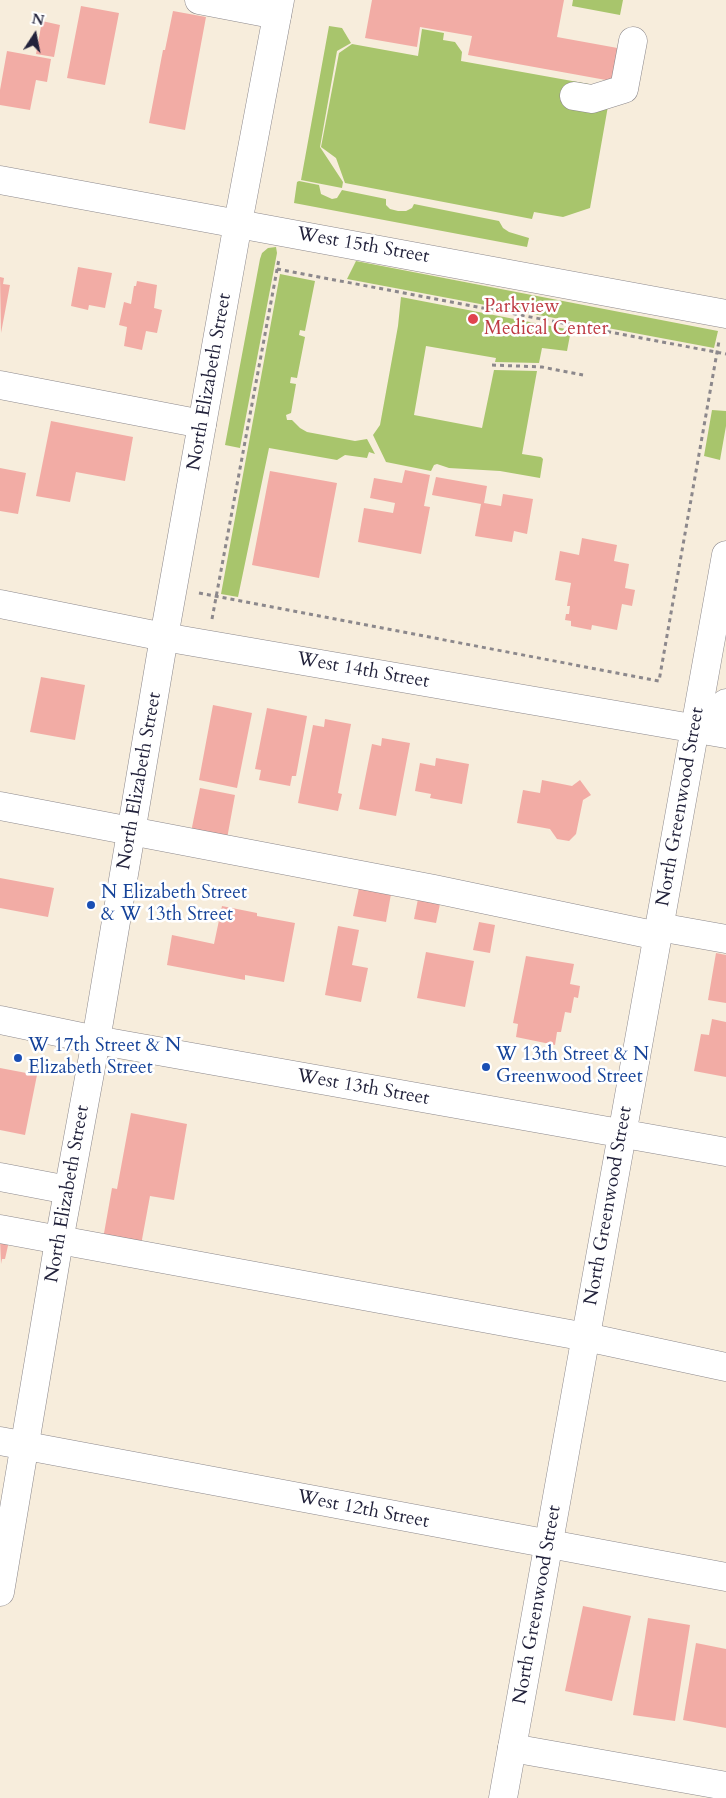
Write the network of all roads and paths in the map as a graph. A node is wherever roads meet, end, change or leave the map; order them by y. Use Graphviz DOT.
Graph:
graph roads {
  1 [pos="199,0"];
  2 [pos="278,8"];
  3 [pos="633,41"];
  4 [pos="574,96"];
  5 [pos="0,180"];
  6 [pos="238,223"];
  7 [pos="284,232"];
  8 [pos="277,270"];
  9 [pos="725,313"];
  10 [pos="717,352"];
  11 [pos="726,354"];
  12 [pos="492,365"];
  13 [pos="582,375"];
  14 [pos="0,385"];
  15 [pos="202,424"];
  16 [pos="726,555"];
  17 [pos="173,588"];
  18 [pos="216,597"];
  19 [pos="0,604"];
  20 [pos="164,637"];
  21 [pos="207,644"];
  22 [pos="726,703"];
  23 [pos="695,728"];
  24 [pos="726,734"];
  25 [pos="0,806"];
  26 [pos="131,832"];
  27 [pos="659,931"];
  28 [pos="726,939"];
  29 [pos="0,1020"];
  30 [pos="96,1040"];
  31 [pos="622,1134"];
  32 [pos="726,1152"];
  33 [pos="0,1177"];
  34 [pos="68,1190"];
  35 [pos="0,1229"];
  36 [pos="59,1241"];
  37 [pos="586,1337"];
  38 [pos="726,1367"];
  39 [pos="12,1443"];
  40 [pos="549,1545"];
  41 [pos="726,1577"];
  42 [pos="0,1592"];
  43 [pos="512,1748"];
  44 [pos="726,1786"];
  45 [pos="503,1798"];
  1 -- 2 [label="main road"];
  2 -- 6 [label="main road, North Elizabeth Street"];
  3 -- 4 [label="main road"];
  5 -- 6 [label="main road, West 15th Street"];
  6 -- 7 [label="main road, West 15th Street"];
  6 -- 15 [label="main road, North Elizabeth Street"];
  7 -- 8 [label="path"];
  7 -- 9 [label="main road, West 15th Street"];
  8 -- 10 [label="path"];
  8 -- 18 [label="path"];
  9 -- 10 [label="path"];
  10 -- 11 [label="path"];
  10 -- 18 [label="path"];
  12 -- 13 [label="path"];
  14 -- 15 [label="main road"];
  15 -- 17 [label="main road, North Elizabeth Street"];
  16 -- 23 [label="main road, North Greenwood Street"];
  17 -- 18 [label="path"];
  17 -- 20 [label="main road, North Elizabeth Street"];
  18 -- 21 [label="path"];
  19 -- 20 [label="main road, West 14th Street"];
  20 -- 21 [label="main road, West 14th Street"];
  20 -- 26 [label="main road, North Elizabeth Street"];
  21 -- 23 [label="main road, West 14th Street"];
  22 -- 23 [label="main road"];
  23 -- 24 [label="main road, West 14th Street"];
  23 -- 27 [label="main road, North Greenwood Street"];
  25 -- 26 [label="main road"];
  26 -- 27 [label="main road"];
  26 -- 30 [label="main road, North Elizabeth Street"];
  27 -- 28 [label="main road"];
  27 -- 31 [label="main road, North Greenwood Street"];
  29 -- 30 [label="main road, West 13th Street"];
  30 -- 31 [label="main road, West 13th Street"];
  30 -- 34 [label="main road, North Elizabeth Street"];
  31 -- 32 [label="main road, West 13th Street"];
  31 -- 37 [label="main road, North Greenwood Street"];
  33 -- 34 [label="main road"];
  34 -- 36 [label="main road, North Elizabeth Street"];
  35 -- 36 [label="main road"];
  36 -- 37 [label="main road"];
  36 -- 39 [label="main road, North Elizabeth Street"];
  37 -- 38 [label="main road"];
  37 -- 40 [label="main road, North Greenwood Street"];
  39 -- 40 [label="main road, West 12th Street"];
  39 -- 42 [label="main road, North Elizabeth Street"];
  40 -- 41 [label="main road, West 12th Street"];
  40 -- 43 [label="main road, North Greenwood Street"];
  43 -- 44 [label="main road"];
  43 -- 45 [label="main road, North Greenwood Street"];
}
